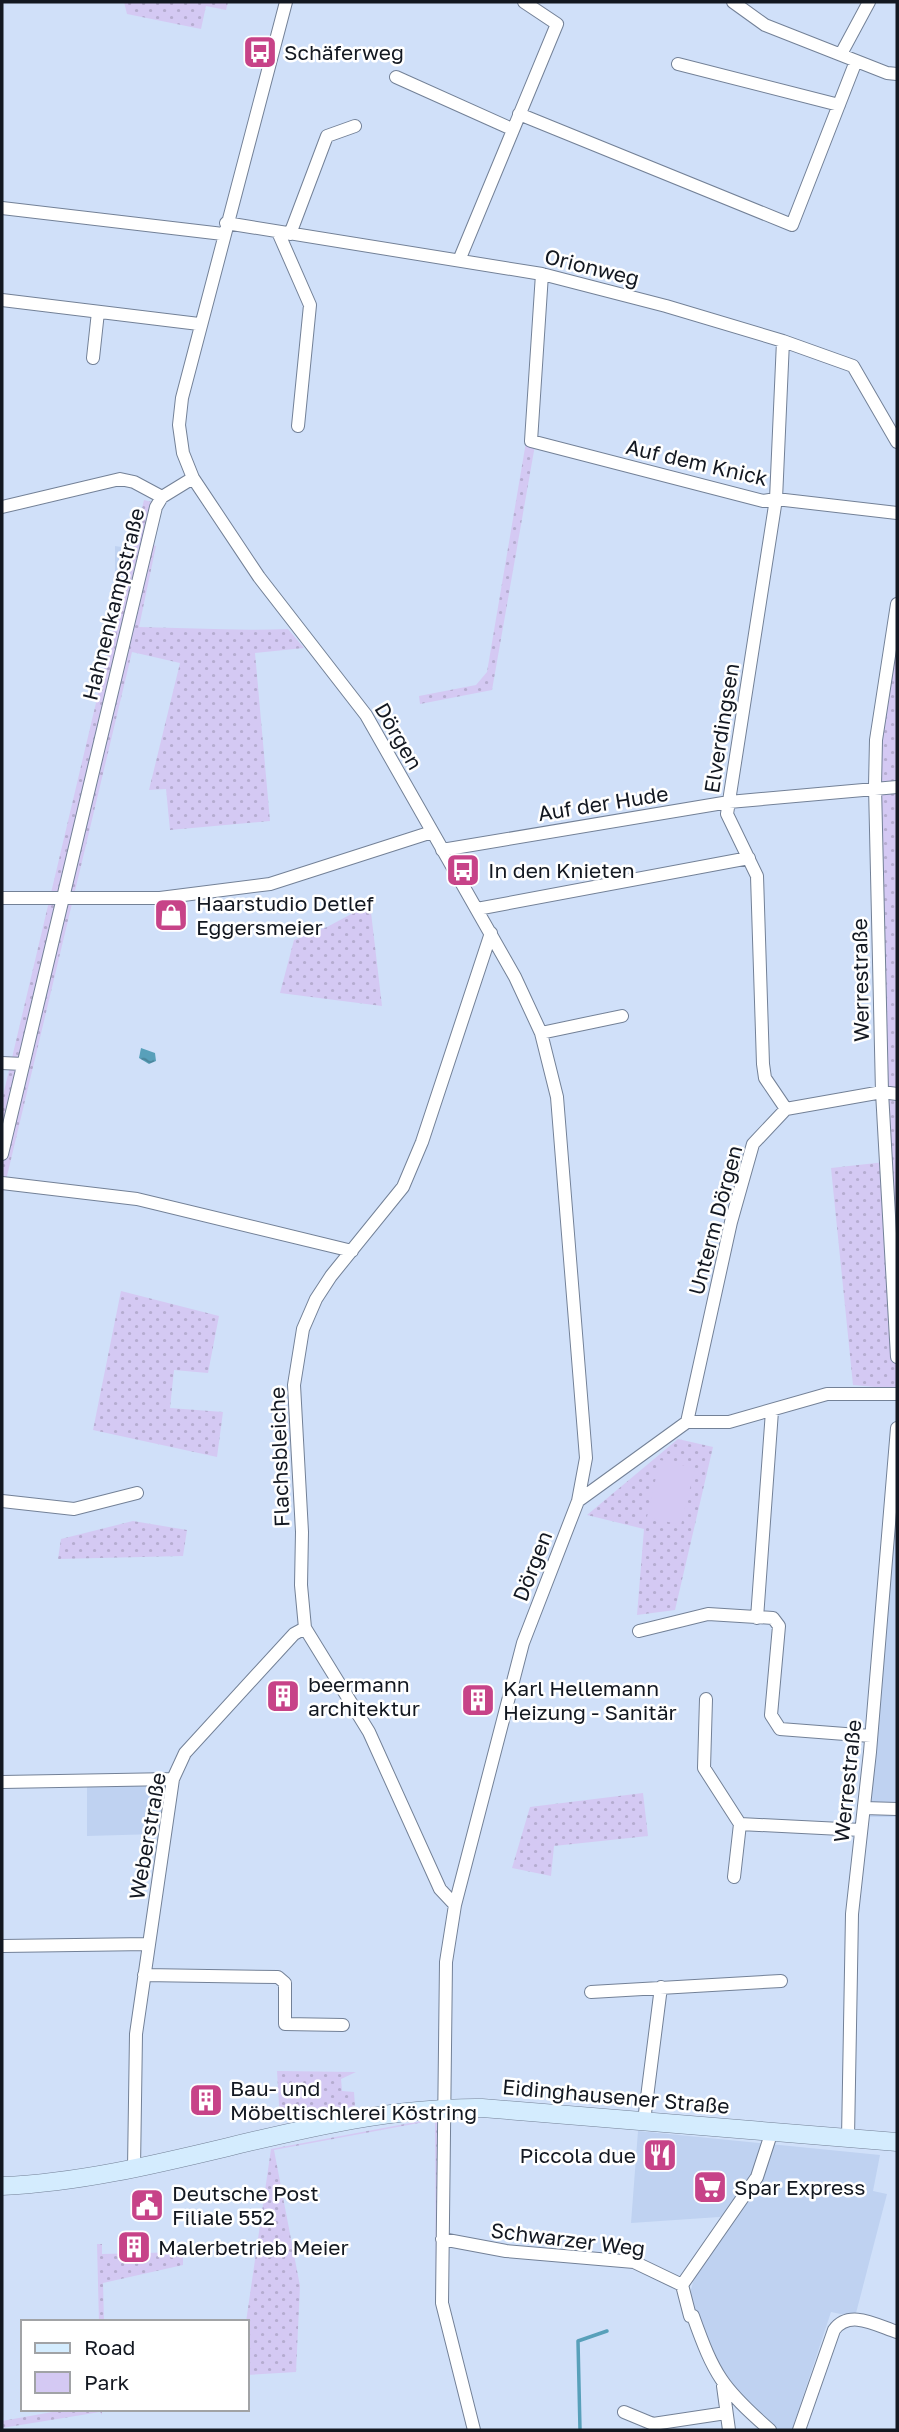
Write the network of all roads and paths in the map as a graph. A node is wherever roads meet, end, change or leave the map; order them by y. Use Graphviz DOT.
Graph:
graph roads {
  1 [pos="286,2"];
  2 [pos="524,2"];
  3 [pos="733,2"];
  4 [pos="869,2"];
  5 [pos="841,54"];
  6 [pos="856,61"];
  7 [pos="678,64"];
  8 [pos="897,74"];
  9 [pos="396,77"];
  10 [pos="839,105"];
  11 [pos="519,114"];
  12 [pos="355,125"];
  13 [pos="512,129"];
  14 [pos="2,208"];
  15 [pos="225,229"];
  16 [pos="284,233"];
  17 [pos="460,258"];
  18 [pos="542,274"];
  19 [pos="2,300"];
  20 [pos="98,312"];
  21 [pos="199,324"];
  22 [pos="783,341"];
  23 [pos="93,358"];
  24 [pos="298,426"];
  25 [pos="897,442"];
  26 [pos="193,478"];
  27 [pos="163,497"];
  28 [pos="776,499"];
  29 [pos="2,508"];
  30 [pos="897,513"];
  31 [pos="897,604"];
  32 [pos="875,786"];
  33 [pos="897,787"];
  34 [pos="729,802"];
  35 [pos="432,832"];
  36 [pos="442,850"];
  37 [pos="749,858"];
  38 [pos="2,898"];
  39 [pos="61,898"];
  40 [pos="477,909"];
  41 [pos="491,933"];
  42 [pos="622,1016"];
  43 [pos="541,1033"];
  44 [pos="2,1063"];
  45 [pos="23,1064"];
  46 [pos="883,1092"];
  47 [pos="897,1094"];
  48 [pos="786,1109"];
  49 [pos="2,1154"];
  50 [pos="2,1183"];
  51 [pos="352,1251"];
  52 [pos="897,1357"];
  53 [pos="897,1394"];
  54 [pos="772,1411"];
  55 [pos="687,1422"];
  56 [pos="897,1428"];
  57 [pos="138,1493"];
  58 [pos="2,1501"];
  59 [pos="578,1501"];
  60 [pos="757,1618"];
  61 [pos="305,1629"];
  62 [pos="639,1631"];
  63 [pos="706,1699"];
  64 [pos="872,1736"];
  65 [pos="173,1779"];
  66 [pos="2,1782"];
  67 [pos="864,1808"];
  68 [pos="897,1809"];
  69 [pos="740,1824"];
  70 [pos="861,1830"];
  71 [pos="734,1877"];
  72 [pos="455,1905"];
  73 [pos="149,1944"];
  74 [pos="2,1946"];
  75 [pos="144,1975"];
  76 [pos="781,1981"];
  77 [pos="661,1987"];
  78 [pos="591,1992"];
  79 [pos="342,2025"];
  80 [pos="442,2107"];
  81 [pos="644,2121"];
  82 [pos="772,2131"];
  83 [pos="848,2138"];
  84 [pos="897,2143"];
  85 [pos="134,2168"];
  86 [pos="2,2186"];
  87 [pos="442,2239"];
  88 [pos="682,2285"];
  89 [pos="897,2332"];
  90 [pos="722,2385"];
  91 [pos="624,2412"];
  92 [pos="726,2413"];
  93 [pos="474,2430"];
  94 [pos="729,2430"];
  95 [pos="770,2430"];
  96 [pos="799,2430"];
  1 -- 15 [label="street"];
  2 -- 11 [label="street"];
  3 -- 5 [label="street"];
  4 -- 5 [label="street"];
  5 -- 6 [label="street"];
  6 -- 8 [label="street"];
  6 -- 10 [label="street"];
  7 -- 10 [label="street"];
  9 -- 13 [label="street"];
  10 -- 11 [label="street"];
  11 -- 13 [label="street"];
  12 -- 16 [label="street"];
  13 -- 17 [label="street"];
  14 -- 15 [label="street, Orionweg"];
  15 -- 16 [label="street, Orionweg"];
  15 -- 21 [label="street"];
  16 -- 17 [label="street, Orionweg"];
  16 -- 24 [label="street"];
  17 -- 18 [label="street, Orionweg"];
  18 -- 22 [label="street, Orionweg"];
  18 -- 28 [label="street, Auf dem Knick"];
  19 -- 20 [label="street"];
  20 -- 21 [label="street"];
  20 -- 23 [label="street"];
  21 -- 26 [label="street"];
  22 -- 25 [label="street, Orionweg"];
  22 -- 28 [label="street, Elverdingsen"];
  26 -- 27 [label="street, Hahnenkampstraße"];
  26 -- 35 [label="street, Dörgen"];
  27 -- 29 [label="street"];
  27 -- 39 [label="street, Hahnenkampstraße"];
  28 -- 30 [label="street, Auf dem Knick"];
  28 -- 34 [label="street, Elverdingsen"];
  31 -- 32 [label="street, Werrestraße"];
  32 -- 33 [label="street, Auf der Hude"];
  32 -- 34 [label="street, Auf der Hude"];
  32 -- 46 [label="street, Werrestraße"];
  34 -- 36 [label="street, Auf der Hude"];
  34 -- 37 [label="street, Elverdingsen"];
  35 -- 36 [label="street, Dörgen"];
  35 -- 39 [label="street"];
  36 -- 40 [label="street, Dörgen"];
  37 -- 40 [label="street"];
  37 -- 48 [label="street, Elverdingsen"];
  38 -- 39 [label="street"];
  39 -- 45 [label="street, Hahnenkampstraße"];
  40 -- 41 [label="street, Dörgen"];
  41 -- 43 [label="street, Dörgen"];
  41 -- 51 [label="street, Flachsbleiche"];
  42 -- 43 [label="street"];
  43 -- 59 [label="street, Dörgen"];
  44 -- 45 [label="street"];
  45 -- 49 [label="street, Hahnenkampstraße"];
  46 -- 47 [label="street"];
  46 -- 48 [label="street"];
  46 -- 52 [label="street, Werrestraße"];
  48 -- 55 [label="street, Unterm Dörgen"];
  50 -- 51 [label="street"];
  51 -- 61 [label="street, Flachsbleiche"];
  53 -- 54 [label="street"];
  54 -- 55 [label="street"];
  54 -- 60 [label="street"];
  55 -- 59 [label="street"];
  56 -- 64 [label="street, Werrestraße"];
  57 -- 58 [label="street"];
  59 -- 72 [label="street, Dörgen"];
  60 -- 62 [label="street"];
  60 -- 64 [label="street"];
  61 -- 65 [label="street, Weberstraße"];
  61 -- 72 [label="street, Flachsbleiche"];
  63 -- 69 [label="street"];
  64 -- 67 [label="street, Werrestraße"];
  65 -- 66 [label="street"];
  65 -- 73 [label="street, Weberstraße"];
  67 -- 68 [label="street"];
  67 -- 70 [label="street, Werrestraße"];
  69 -- 70 [label="street"];
  69 -- 71 [label="street"];
  70 -- 83 [label="street, Werrestraße"];
  72 -- 80 [label="street, Dörgen"];
  73 -- 74 [label="street"];
  73 -- 75 [label="street, Weberstraße"];
  75 -- 79 [label="street"];
  75 -- 85 [label="street, Weberstraße"];
  76 -- 77 [label="street"];
  77 -- 78 [label="street"];
  77 -- 81 [label="street"];
  80 -- 81 [label="main road, Eidinghausener Straße"];
  80 -- 85 [label="main road, Eidinghausener Straße"];
  80 -- 87 [label="street"];
  81 -- 82 [label="main road, Eidinghausener Straße"];
  82 -- 83 [label="main road, Eidinghausener Straße"];
  82 -- 88 [label="street"];
  83 -- 84 [label="main road, Eidinghausener Straße"];
  85 -- 86 [label="main road, Eidinghausener Straße"];
  87 -- 88 [label="street, Schwarzer Weg"];
  87 -- 93 [label="street"];
  88 -- 90 [label="street"];
  89 -- 96 [label="street"];
  90 -- 92 [label="street"];
  90 -- 95 [label="street"];
  91 -- 92 [label="street"];
  92 -- 94 [label="street"];
}
